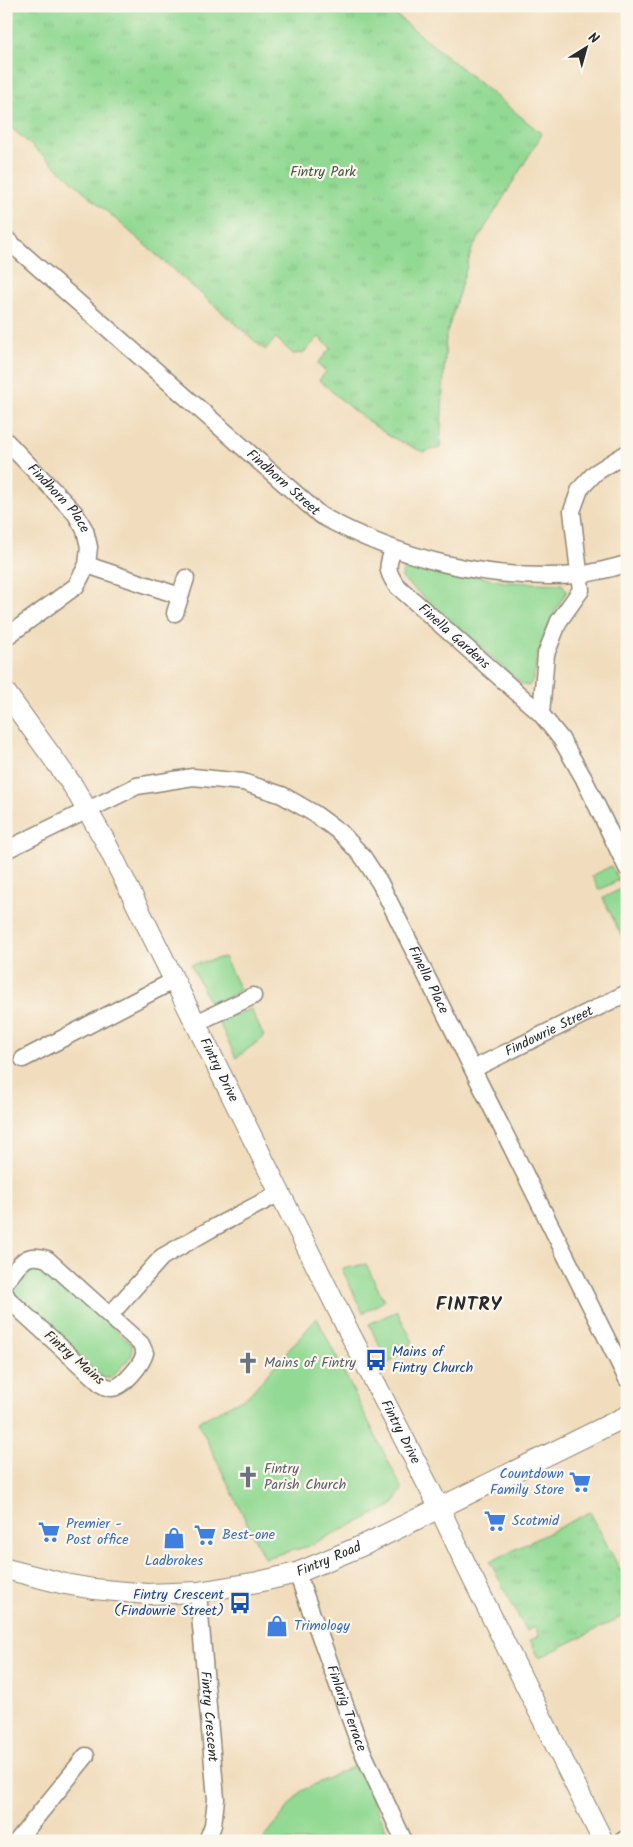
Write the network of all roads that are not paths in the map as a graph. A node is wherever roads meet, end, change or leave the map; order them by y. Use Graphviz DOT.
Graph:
graph roads {
  1 [pos="6,239"];
  2 [pos="6,441"];
  3 [pos="627,453"];
  4 [pos="393,550"];
  5 [pos="627,564"];
  6 [pos="87,565"];
  7 [pos="580,574"];
  8 [pos="186,578"];
  9 [pos="180,596"];
  10 [pos="175,613"];
  11 [pos="6,637"];
  12 [pos="6,692"];
  13 [pos="541,714"];
  14 [pos="87,810"];
  15 [pos="6,850"];
  16 [pos="627,868"];
  17 [pos="175,980"];
  18 [pos="627,993"];
  19 [pos="253,996"];
  20 [pos="196,1023"];
  21 [pos="23,1059"];
  22 [pos="473,1069"];
  23 [pos="280,1193"];
  24 [pos="6,1281"];
  25 [pos="6,1295"];
  26 [pos="110,1315"];
  27 [pos="627,1379"];
  28 [pos="627,1416"];
  29 [pos="439,1507"];
  30 [pos="6,1570"];
  31 [pos="297,1573"];
  32 [pos="198,1592"];
  33 [pos="85,1756"];
  34 [pos="627,1838"];
  35 [pos="17,1841"];
  36 [pos="207,1841"];
  37 [pos="404,1841"];
  38 [pos="603,1841"];
  39 [pos="622,1841"];
  1 -- 4 [label="street, Findhorn Street"];
  2 -- 6 [label="street, Findhorn Place"];
  3 -- 7 [label="street"];
  4 -- 7 [label="street, Findhorn Street"];
  4 -- 13 [label="street, Finella Gardens"];
  5 -- 7 [label="street, Findhorn Street"];
  6 -- 9 [label="street"];
  6 -- 11 [label="street, Findhorn Place"];
  7 -- 13 [label="street"];
  8 -- 9 [label="street"];
  9 -- 10 [label="street"];
  12 -- 14 [label="street, Fintry Drive"];
  13 -- 16 [label="street, Finella Gardens"];
  14 -- 15 [label="street, Finella Place"];
  14 -- 17 [label="street, Fintry Drive"];
  14 -- 22 [label="street, Finella Place"];
  17 -- 20 [label="street, Fintry Drive"];
  17 -- 21 [label="street"];
  18 -- 22 [label="street, Findowrie Street"];
  19 -- 20 [label="street, Fintry Drive"];
  20 -- 23 [label="street, Fintry Drive"];
  22 -- 27 [label="street, Finella Place"];
  23 -- 26 [label="street"];
  23 -- 29 [label="street, Fintry Drive"];
  24 -- 26 [label="street, Fintry Mains"];
  25 -- 26 [label="street, Fintry Mains"];
  28 -- 29 [label="street, Fintry Road"];
  29 -- 31 [label="street, Fintry Road"];
  29 -- 38 [label="street, Fintry Drive"];
  30 -- 32 [label="street, Fintry Road"];
  31 -- 32 [label="street, Fintry Road"];
  31 -- 37 [label="street, Finlarig Terrace"];
  32 -- 36 [label="street, Fintry Crescent"];
  33 -- 35 [label="street"];
  34 -- 39 [label="street"];
}
